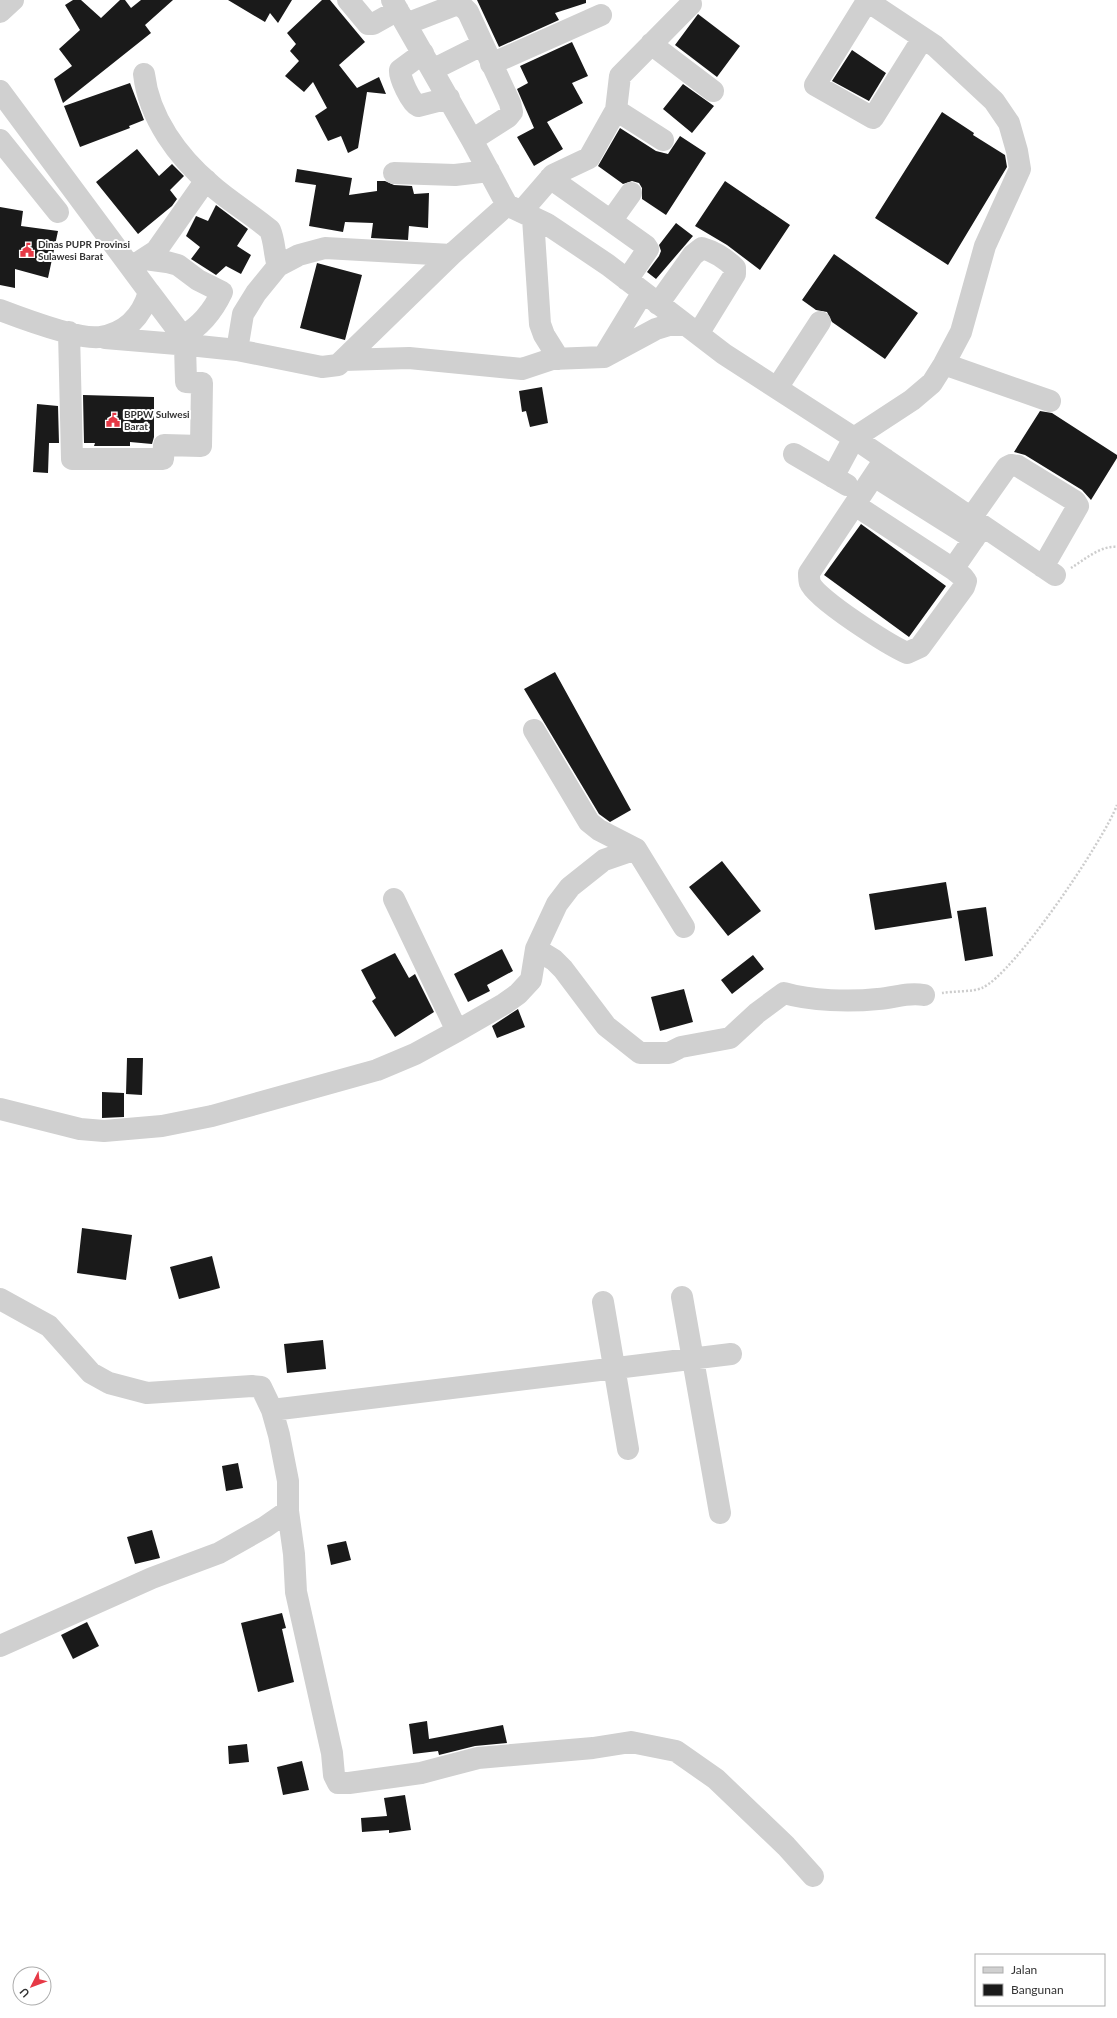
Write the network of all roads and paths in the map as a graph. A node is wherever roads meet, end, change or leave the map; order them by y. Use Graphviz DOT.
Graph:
graph roads {
  1 [pos="13,0"];
  2 [pos="348,0"];
  3 [pos="867,0"];
  4 [pos="691,4"];
  5 [pos="399,11"];
  6 [pos="0,12"];
  7 [pos="601,15"];
  8 [pos="923,38"];
  9 [pos="651,44"];
  10 [pos="487,54"];
  11 [pos="428,61"];
  12 [pos="144,74"];
  13 [pos="0,91"];
  14 [pos="713,91"];
  15 [pos="449,98"];
  16 [pos="616,110"];
  17 [pos="0,140"];
  18 [pos="472,140"];
  19 [pos="663,140"];
  20 [pos="489,171"];
  21 [pos="394,173"];
  22 [pos="550,178"];
  23 [pos="206,180"];
  24 [pos="631,193"];
  25 [pos="58,212"];
  26 [pos="520,212"];
  27 [pos="611,221"];
  28 [pos="451,255"];
  29 [pos="138,263"];
  30 [pos="278,266"];
  31 [pos="149,292"];
  32 [pos="222,292"];
  33 [pos="256,292"];
  34 [pos="643,292"];
  35 [pos="0,310"];
  36 [pos="820,322"];
  37 [pos="692,330"];
  38 [pos="69,332"];
  39 [pos="99,338"];
  40 [pos="186,342"];
  41 [pos="237,350"];
  42 [pos="604,357"];
  43 [pos="559,359"];
  44 [pos="344,360"];
  45 [pos="944,364"];
  46 [pos="777,388"];
  47 [pos="1050,401"];
  48 [pos="854,438"];
  49 [pos="794,454"];
  50 [pos="880,467"];
  51 [pos="845,489"];
  52 [pos="976,528"];
  53 [pos="1117,547"];
  54 [pos="953,569"];
  55 [pos="1049,571"];
  56 [pos="534,730"];
  57 [pos="1117,805"];
  58 [pos="636,849"];
  59 [pos="394,899"];
  60 [pos="684,927"];
  61 [pos="536,950"];
  62 [pos="924,995"];
  63 [pos="457,1031"];
  64 [pos="0,1109"];
  65 [pos="682,1297"];
  66 [pos="0,1299"];
  67 [pos="603,1302"];
  68 [pos="731,1354"];
  69 [pos="693,1359"];
  70 [pos="614,1368"];
  71 [pos="272,1410"];
  72 [pos="628,1450"];
  73 [pos="288,1511"];
  74 [pos="720,1513"];
  75 [pos="0,1646"];
  76 [pos="813,1876"];
  1 -- 6 [label="street"];
  2 -- 5 [label="street"];
  3 -- 8 [label="street"];
  3 -- 8 [label="street"];
  4 -- 9 [label="street"];
  5 -- 10 [label="street"];
  5 -- 11 [label="street"];
  7 -- 10 [label="street"];
  8 -- 45 [label="street"];
  9 -- 14 [label="street"];
  9 -- 16 [label="street"];
  10 -- 11 [label="street"];
  10 -- 18 [label="street"];
  11 -- 15 [label="street"];
  11 -- 15 [label="street"];
  12 -- 23 [label="street"];
  13 -- 29 [label="street"];
  15 -- 18 [label="street"];
  16 -- 19 [label="street"];
  16 -- 22 [label="street"];
  17 -- 25 [label="street"];
  18 -- 20 [label="street"];
  20 -- 21 [label="street"];
  20 -- 26 [label="street"];
  22 -- 26 [label="street"];
  22 -- 27 [label="street"];
  23 -- 29 [label="street"];
  23 -- 30 [label="street"];
  24 -- 27 [label="street"];
  26 -- 28 [label="street"];
  26 -- 34 [label="street"];
  26 -- 43 [label="street"];
  27 -- 34 [label="street"];
  28 -- 30 [label="street"];
  28 -- 44 [label="street"];
  29 -- 31 [label="street"];
  29 -- 32 [label="street"];
  30 -- 33 [label="street"];
  31 -- 39 [label="street"];
  31 -- 40 [label="street"];
  32 -- 33 [label="street"];
  32 -- 40 [label="street"];
  33 -- 41 [label="street"];
  34 -- 37 [label="street"];
  34 -- 37 [label="street"];
  34 -- 42 [label="street"];
  35 -- 38 [label="street"];
  36 -- 46 [label="street"];
  37 -- 42 [label="street"];
  37 -- 46 [label="street"];
  38 -- 39 [label="street"];
  38 -- 40 [label="street"];
  39 -- 40 [label="street"];
  40 -- 41 [label="street"];
  41 -- 44 [label="street"];
  42 -- 43 [label="street"];
  43 -- 44 [label="street"];
  45 -- 47 [label="street"];
  45 -- 48 [label="street"];
  46 -- 48 [label="street"];
  48 -- 50 [label="street"];
  48 -- 51 [label="street"];
  49 -- 51 [label="street"];
  50 -- 51 [label="street"];
  50 -- 52 [label="street"];
  51 -- 54 [label="street"];
  51 -- 54 [label="street"];
  52 -- 54 [label="street"];
  52 -- 55 [label="street"];
  52 -- 55 [label="street"];
  53 -- 55 [label="path"];
  56 -- 58 [label="street"];
  57 -- 62 [label="path"];
  58 -- 60 [label="street"];
  58 -- 61 [label="street"];
  59 -- 63 [label="street"];
  61 -- 62 [label="street"];
  61 -- 63 [label="street"];
  63 -- 64 [label="street"];
  65 -- 69 [label="street"];
  66 -- 71 [label="street"];
  67 -- 70 [label="street"];
  68 -- 69 [label="street"];
  69 -- 70 [label="street"];
  69 -- 74 [label="street"];
  70 -- 71 [label="street"];
  70 -- 72 [label="street"];
  71 -- 73 [label="street"];
  73 -- 75 [label="street"];
  73 -- 76 [label="street"];
}
